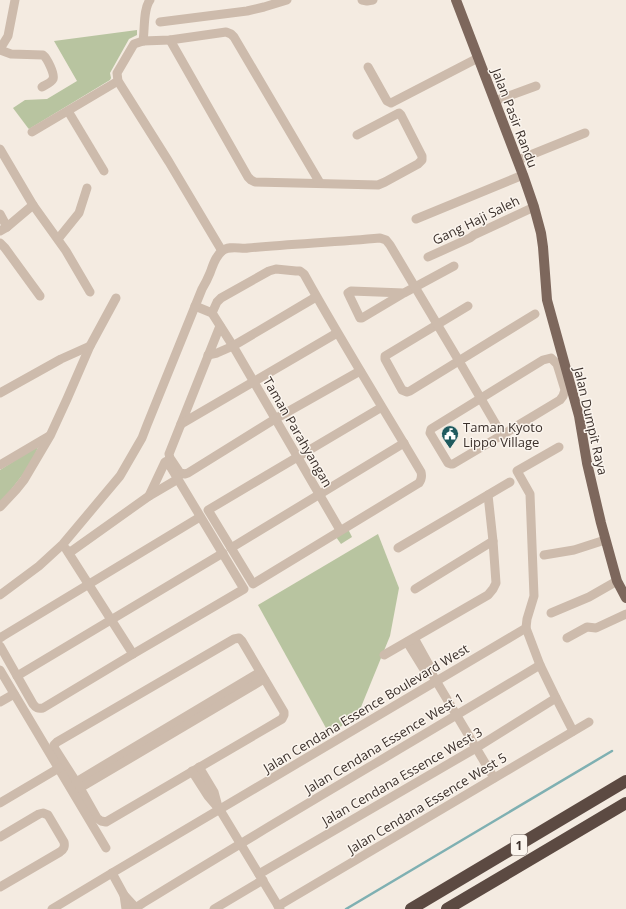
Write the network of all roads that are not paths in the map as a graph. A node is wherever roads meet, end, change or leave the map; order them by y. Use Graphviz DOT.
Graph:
graph roads {
  1 [pos="15,0"];
  2 [pos="150,0"];
  3 [pos="287,0"];
  4 [pos="362,0"];
  5 [pos="373,0"];
  6 [pos="456,0"];
  7 [pos="160,22"];
  8 [pos="4,37"];
  9 [pos="144,37"];
  10 [pos="170,40"];
  11 [pos="0,49"];
  12 [pos="478,58"];
  13 [pos="368,67"];
  14 [pos="118,80"];
  15 [pos="536,86"];
  16 [pos="42,87"];
  17 [pos="495,101"];
  18 [pos="68,111"];
  19 [pos="32,132"];
  20 [pos="585,133"];
  21 [pos="357,135"];
  22 [pos="0,149"];
  23 [pos="518,160"];
  24 [pos="104,171"];
  25 [pos="523,175"];
  26 [pos="320,183"];
  27 [pos="87,188"];
  28 [pos="33,205"];
  29 [pos="534,207"];
  30 [pos="0,214"];
  31 [pos="416,219"];
  32 [pos="3,229"];
  33 [pos="58,239"];
  34 [pos="0,243"];
  35 [pos="543,247"];
  36 [pos="222,251"];
  37 [pos="428,257"];
  38 [pos="454,266"];
  39 [pos="415,287"];
  40 [pos="90,292"];
  41 [pos="404,294"];
  42 [pos="40,296"];
  43 [pos="316,296"];
  44 [pos="116,298"];
  45 [pos="195,306"];
  46 [pos="468,306"];
  47 [pos="212,313"];
  48 [pos="535,314"];
  49 [pos="437,325"];
  50 [pos="220,326"];
  51 [pos="337,333"];
  52 [pos="90,346"];
  53 [pos="233,346"];
  54 [pos="208,355"];
  55 [pos="459,361"];
  56 [pos="360,371"];
  57 [pos="254,382"];
  58 [pos="0,393"];
  59 [pos="480,398"];
  60 [pos="382,407"];
  61 [pos="275,419"];
  62 [pos="181,424"];
  63 [pos="502,435"];
  64 [pos="50,436"];
  65 [pos="404,443"];
  66 [pos="559,447"];
  67 [pos="297,458"];
  68 [pos="0,465"];
  69 [pos="178,479"];
  70 [pos="510,482"];
  71 [pos="319,495"];
  72 [pos="488,495"];
  73 [pos="149,496"];
  74 [pos="0,506"];
  75 [pos="200,517"];
  76 [pos="340,530"];
  77 [pos="605,540"];
  78 [pos="493,541"];
  79 [pos="63,544"];
  80 [pos="398,548"];
  81 [pos="227,551"];
  82 [pos="69,553"];
  83 [pos="544,555"];
  84 [pos="617,581"];
  85 [pos="89,584"];
  86 [pos="415,589"];
  87 [pos="0,595"];
  88 [pos="626,598"];
  89 [pos="551,613"];
  90 [pos="626,614"];
  91 [pos="112,620"];
  92 [pos="526,628"];
  93 [pos="0,638"];
  94 [pos="567,638"];
  95 [pos="411,640"];
  96 [pos="0,646"];
  97 [pos="133,654"];
  98 [pos="384,656"];
  99 [pos="540,665"];
  100 [pos="0,670"];
  101 [pos="262,675"];
  102 [pos="17,676"];
  103 [pos="434,678"];
  104 [pos="14,694"];
  105 [pos="556,698"];
  106 [pos="0,702"];
  107 [pos="456,716"];
  108 [pos="589,722"];
  109 [pos="573,731"];
  110 [pos="476,748"];
  111 [pos="59,768"];
  112 [pos="196,769"];
  113 [pos="494,778"];
  114 [pos="626,781"];
  115 [pos="78,785"];
  116 [pos="0,803"];
  117 [pos="626,803"];
  118 [pos="220,810"];
  119 [pos="0,837"];
  120 [pos="240,843"];
  121 [pos="106,848"];
  122 [pos="112,873"];
  123 [pos="261,877"];
  124 [pos="0,887"];
  125 [pos="137,907"];
  126 [pos="279,907"];
  127 [pos="52,909"];
  128 [pos="214,909"];
  129 [pos="411,909"];
  130 [pos="447,909"];
  1 -- 8 [label="street"];
  2 -- 9 [label="street"];
  3 -- 7 [label="street"];
  4 -- 5 [label="street"];
  6 -- 12 [label="main road, Jalan Pasir Randu"];
  8 -- 11 [label="street"];
  9 -- 10 [label="street"];
  9 -- 14 [label="street"];
  10 -- 26 [label="street"];
  10 -- 26 [label="street"];
  11 -- 16 [label="street"];
  12 -- 13 [label="street"];
  12 -- 17 [label="main road, Jalan Pasir Randu"];
  14 -- 18 [label="street"];
  14 -- 36 [label="street"];
  15 -- 17 [label="street"];
  17 -- 23 [label="main road, Jalan Pasir Randu"];
  18 -- 19 [label="street"];
  18 -- 24 [label="street"];
  20 -- 23 [label="street"];
  21 -- 26 [label="street"];
  22 -- 28 [label="street"];
  23 -- 25 [label="main road, Jalan Pasir Randu"];
  25 -- 29 [label="main road, Jalan Pasir Randu"];
  25 -- 31 [label="street"];
  27 -- 33 [label="street"];
  28 -- 32 [label="street"];
  28 -- 33 [label="street"];
  29 -- 35 [label="main road, Jalan Pasir Randu"];
  29 -- 37 [label="street, Gang Haji Saleh"];
  30 -- 32 [label="street"];
  33 -- 40 [label="street"];
  34 -- 42 [label="street"];
  35 -- 77 [label="main road, Jalan Dumpit Raya"];
  36 -- 39 [label="street"];
  36 -- 45 [label="street"];
  38 -- 39 [label="street"];
  39 -- 41 [label="street"];
  39 -- 49 [label="street"];
  41 -- 41 [label="street"];
  43 -- 47 [label="street"];
  43 -- 51 [label="street"];
  43 -- 53 [label="street"];
  44 -- 52 [label="street"];
  45 -- 47 [label="street"];
  45 -- 79 [label="street"];
  46 -- 49 [label="street"];
  47 -- 50 [label="street, Taman Parahyangan"];
  48 -- 55 [label="street"];
  49 -- 55 [label="street"];
  49 -- 55 [label="street"];
  50 -- 53 [label="street, Taman Parahyangan"];
  50 -- 54 [label="street"];
  51 -- 56 [label="street"];
  51 -- 57 [label="street"];
  52 -- 58 [label="street"];
  52 -- 64 [label="street"];
  53 -- 54 [label="street"];
  53 -- 57 [label="street, Taman Parahyangan"];
  54 -- 62 [label="street"];
  55 -- 59 [label="street"];
  56 -- 60 [label="street"];
  56 -- 61 [label="street"];
  57 -- 61 [label="street, Taman Parahyangan"];
  57 -- 62 [label="street"];
  59 -- 63 [label="street"];
  59 -- 63 [label="street"];
  59 -- 63 [label="street"];
  60 -- 65 [label="street"];
  60 -- 67 [label="street"];
  61 -- 62 [label="street"];
  61 -- 67 [label="street, Taman Parahyangan"];
  64 -- 68 [label="street"];
  64 -- 74 [label="street"];
  65 -- 71 [label="street"];
  65 -- 76 [label="street"];
  66 -- 92 [label="street"];
  67 -- 71 [label="street, Taman Parahyangan"];
  67 -- 81 [label="street"];
  69 -- 73 [label="street"];
  69 -- 73 [label="street"];
  69 -- 75 [label="street"];
  70 -- 72 [label="street"];
  71 -- 76 [label="street, Taman Parahyangan"];
  71 -- 81 [label="street"];
  72 -- 78 [label="street"];
  72 -- 80 [label="street"];
  73 -- 82 [label="street"];
  75 -- 81 [label="street"];
  75 -- 85 [label="street"];
  76 -- 81 [label="street"];
  77 -- 83 [label="street"];
  77 -- 84 [label="main road, Jalan Dumpit Raya"];
  78 -- 86 [label="street"];
  78 -- 95 [label="street"];
  79 -- 82 [label="street"];
  79 -- 87 [label="street"];
  81 -- 91 [label="street"];
  81 -- 97 [label="street"];
  82 -- 85 [label="street"];
  84 -- 88 [label="main road, Jalan Dumpit Raya"];
  84 -- 89 [label="street"];
  85 -- 91 [label="street"];
  85 -- 93 [label="street"];
  90 -- 94 [label="street"];
  91 -- 97 [label="street"];
  91 -- 102 [label="street"];
  92 -- 99 [label="street"];
  92 -- 103 [label="street, Jalan Cendana Essence Boulevard West"];
  95 -- 98 [label="street"];
  95 -- 103 [label="street"];
  96 -- 102 [label="street"];
  97 -- 102 [label="street"];
  99 -- 105 [label="street"];
  99 -- 107 [label="street, Jalan Cendana Essence West 1"];
  100 -- 104 [label="street"];
  101 -- 112 [label="street"];
  101 -- 115 [label="street"];
  101 -- 115 [label="street"];
  103 -- 107 [label="street"];
  103 -- 118 [label="street, Jalan Cendana Essence Boulevard West"];
  104 -- 106 [label="street"];
  104 -- 111 [label="street"];
  105 -- 109 [label="street"];
  105 -- 110 [label="street, Jalan Cendana Essence West 3"];
  107 -- 110 [label="street"];
  107 -- 120 [label="street, Jalan Cendana Essence West 1"];
  108 -- 109 [label="street, Jalan Cendana Essence West 5"];
  109 -- 113 [label="street, Jalan Cendana Essence West 5"];
  110 -- 113 [label="street"];
  110 -- 123 [label="street, Jalan Cendana Essence West 3"];
  111 -- 116 [label="street"];
  111 -- 121 [label="street"];
  112 -- 115 [label="street"];
  112 -- 118 [label="street"];
  113 -- 126 [label="street, Jalan Cendana Essence West 5"];
  114 -- 129 [label="highway, 1"];
  117 -- 130 [label="highway, 1"];
  118 -- 120 [label="street"];
  118 -- 122 [label="street, Jalan Cendana Essence Boulevard West"];
  119 -- 124 [label="street"];
  120 -- 123 [label="street"];
  120 -- 125 [label="street, Jalan Cendana Essence West 1"];
  122 -- 125 [label="street"];
  122 -- 127 [label="street, Jalan Cendana Essence Boulevard West"];
  123 -- 126 [label="street"];
  123 -- 128 [label="street, Jalan Cendana Essence West 3"];
}
